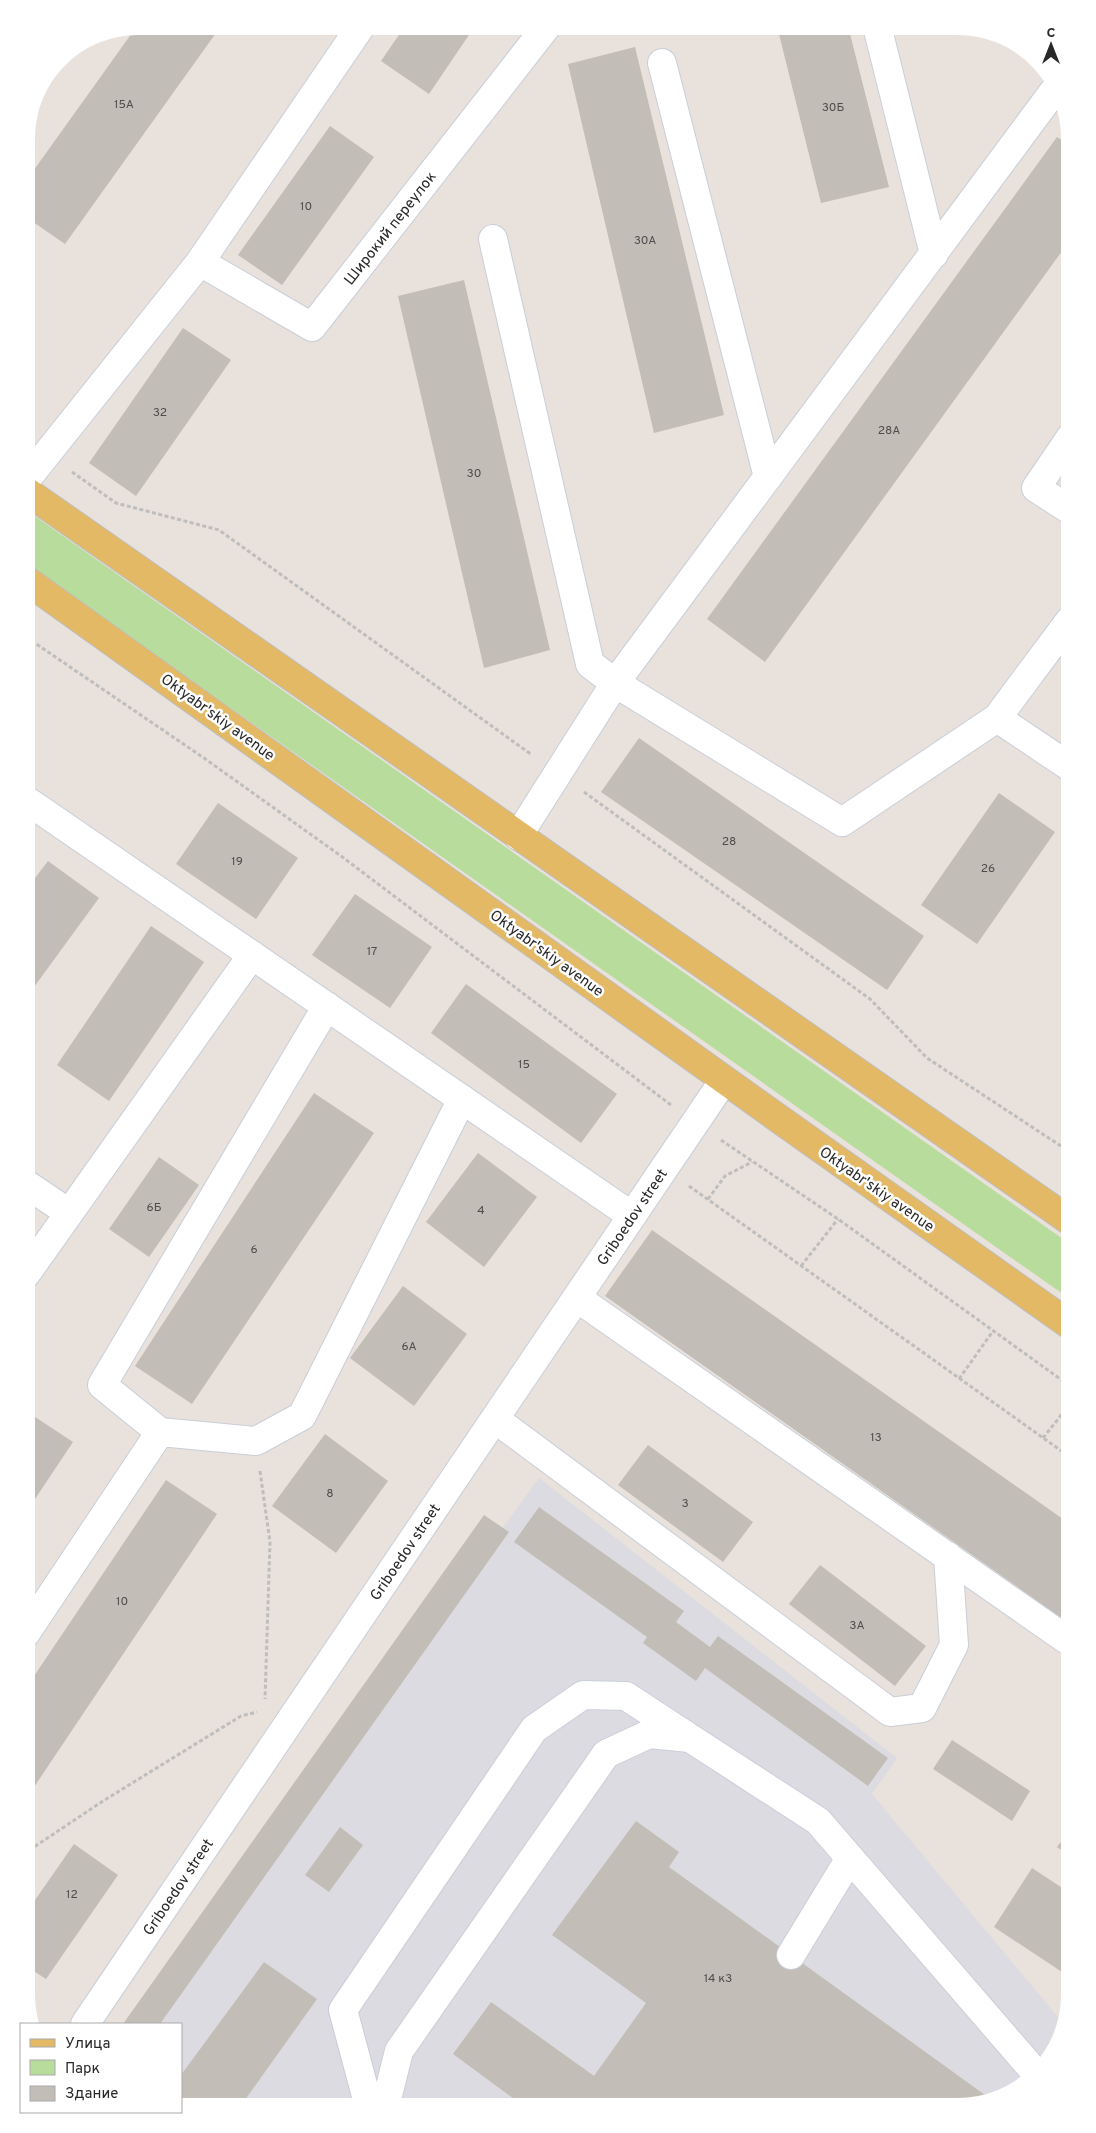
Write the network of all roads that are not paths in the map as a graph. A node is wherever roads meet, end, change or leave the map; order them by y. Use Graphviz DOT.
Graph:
graph roads {
  1 [pos="355,35"];
  2 [pos="540,35"];
  3 [pos="879,35"];
  4 [pos="662,63"];
  5 [pos="1051,94"];
  6 [pos="493,239"];
  7 [pos="934,254"];
  8 [pos="200,262"];
  9 [pos="1061,451"];
  10 [pos="35,469"];
  11 [pos="768,477"];
  12 [pos="35,497"];
  13 [pos="1061,504"];
  14 [pos="35,586"];
  15 [pos="1061,632"];
  16 [pos="615,683"];
  17 [pos="998,718"];
  18 [pos="1061,761"];
  19 [pos="35,806"];
  20 [pos="518,836"];
  21 [pos="252,955"];
  22 [pos="327,1006"];
  23 [pos="724,1080"];
  24 [pos="462,1099"];
  25 [pos="35,1190"];
  26 [pos="69,1213"];
  27 [pos="1061,1215"];
  28 [pos="632,1216"];
  29 [pos="35,1261"];
  30 [pos="577,1298"];
  31 [pos="1061,1319"];
  32 [pos="495,1419"];
  33 [pos="160,1432"];
  34 [pos="948,1556"];
  35 [pos="35,1620"];
  36 [pos="1061,1636"];
  37 [pos="690,1738"];
  38 [pos="850,1858"];
  39 [pos="791,1954"];
  40 [pos="86,2023"];
  41 [pos="1031,2068"];
  42 [pos="367,2098"];
  43 [pos="387,2098"];
  1 -- 8 [label="street"];
  2 -- 8 [label="street, Широкий переулок"];
  3 -- 7 [label="street"];
  4 -- 11 [label="street"];
  5 -- 7 [label="street"];
  6 -- 16 [label="street"];
  7 -- 11 [label="street"];
  8 -- 10 [label="street"];
  9 -- 13 [label="street"];
  11 -- 16 [label="street"];
  12 -- 20 [label="main road"];
  14 -- 23 [label="main road, Oktyabr'skiy avenue"];
  15 -- 17 [label="street"];
  16 -- 17 [label="street"];
  16 -- 20 [label="street"];
  17 -- 18 [label="street"];
  19 -- 21 [label="street"];
  20 -- 27 [label="main road"];
  21 -- 22 [label="street"];
  21 -- 26 [label="street"];
  22 -- 24 [label="street"];
  22 -- 33 [label="street"];
  23 -- 28 [label="street, Griboedov street"];
  23 -- 31 [label="main road, Oktyabr'skiy avenue"];
  24 -- 28 [label="street"];
  24 -- 33 [label="street"];
  25 -- 26 [label="street"];
  26 -- 29 [label="street"];
  28 -- 30 [label="street, Griboedov street"];
  30 -- 32 [label="street, Griboedov street"];
  30 -- 34 [label="street"];
  32 -- 34 [label="street"];
  32 -- 40 [label="street, Griboedov street"];
  33 -- 35 [label="street"];
  34 -- 36 [label="street"];
  37 -- 38 [label="street"];
  37 -- 42 [label="street"];
  37 -- 43 [label="street"];
  38 -- 39 [label="street"];
  38 -- 41 [label="street"];
}
